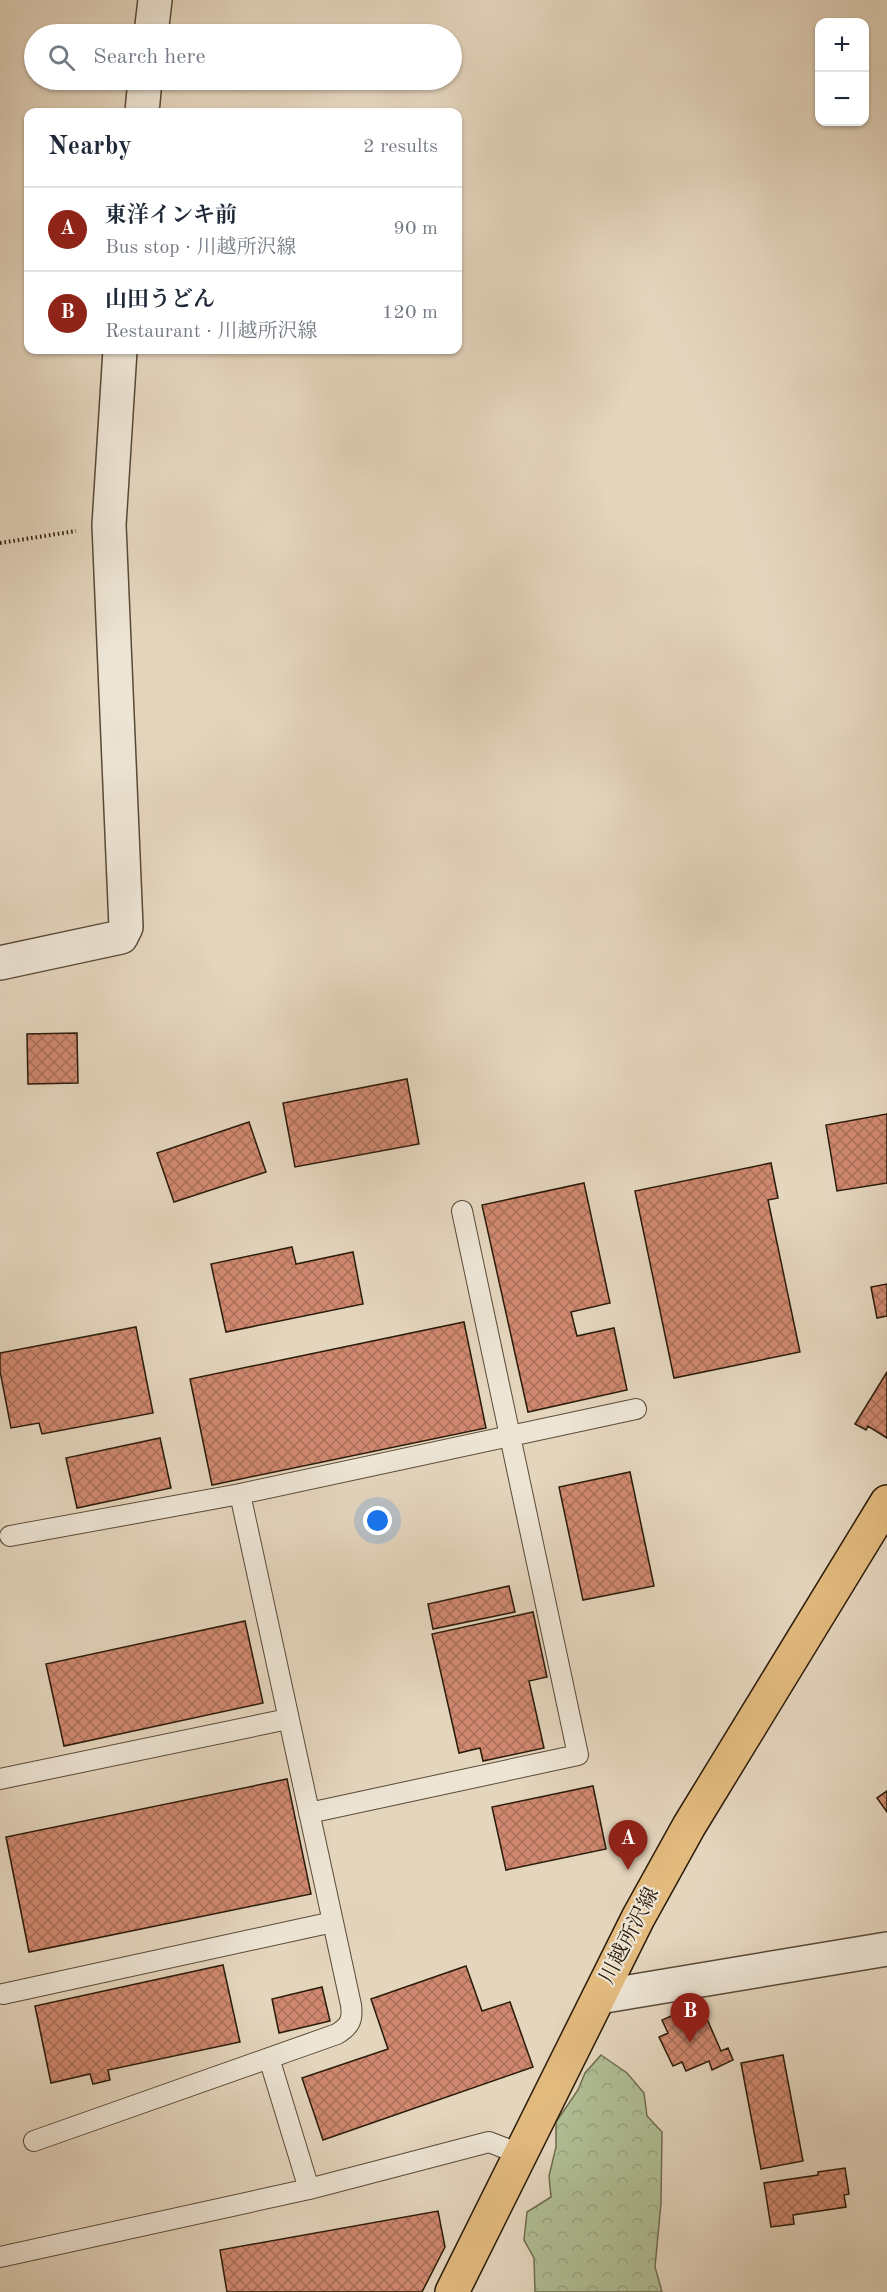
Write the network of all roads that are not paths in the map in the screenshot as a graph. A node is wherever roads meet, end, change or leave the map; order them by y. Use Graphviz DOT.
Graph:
graph roads {
  1 [pos="154,0"];
  2 [pos="151,24"];
  3 [pos="144,90"];
  4 [pos="142,108"];
  5 [pos="120,354"];
  6 [pos="0,963"];
  7 [pos="462,1211"];
  8 [pos="636,1409"];
  9 [pos="510,1436"];
  10 [pos="240,1494"];
  11 [pos="887,1502"];
  12 [pos="10,1536"];
  13 [pos="288,1719"];
  14 [pos="0,1779"];
  15 [pos="309,1813"];
  16 [pos="333,1922"];
  17 [pos="887,1949"];
  18 [pos="3,1994"];
  19 [pos="599,1997"];
  20 [pos="269,2058"];
  21 [pos="34,2141"];
  22 [pos="520,2154"];
  23 [pos="309,2189"];
  24 [pos="0,2257"];
  25 [pos="452,2292"];
  1 -- 2 [label="street"];
  3 -- 4 [label="street"];
  5 -- 6 [label="street"];
  7 -- 9 [label="lane"];
  8 -- 9 [label="lane"];
  9 -- 10 [label="lane"];
  9 -- 15 [label="lane"];
  10 -- 12 [label="lane"];
  10 -- 13 [label="lane"];
  11 -- 19 [label="main road, 川越所沢線"];
  13 -- 14 [label="lane"];
  13 -- 15 [label="lane"];
  15 -- 16 [label="lane"];
  16 -- 18 [label="lane"];
  16 -- 20 [label="lane"];
  17 -- 19 [label="street"];
  19 -- 22 [label="main road, 川越所沢線"];
  20 -- 21 [label="lane"];
  20 -- 23 [label="lane"];
  22 -- 23 [label="lane"];
  22 -- 25 [label="main road, 川越所沢線"];
  23 -- 24 [label="lane"];
}
